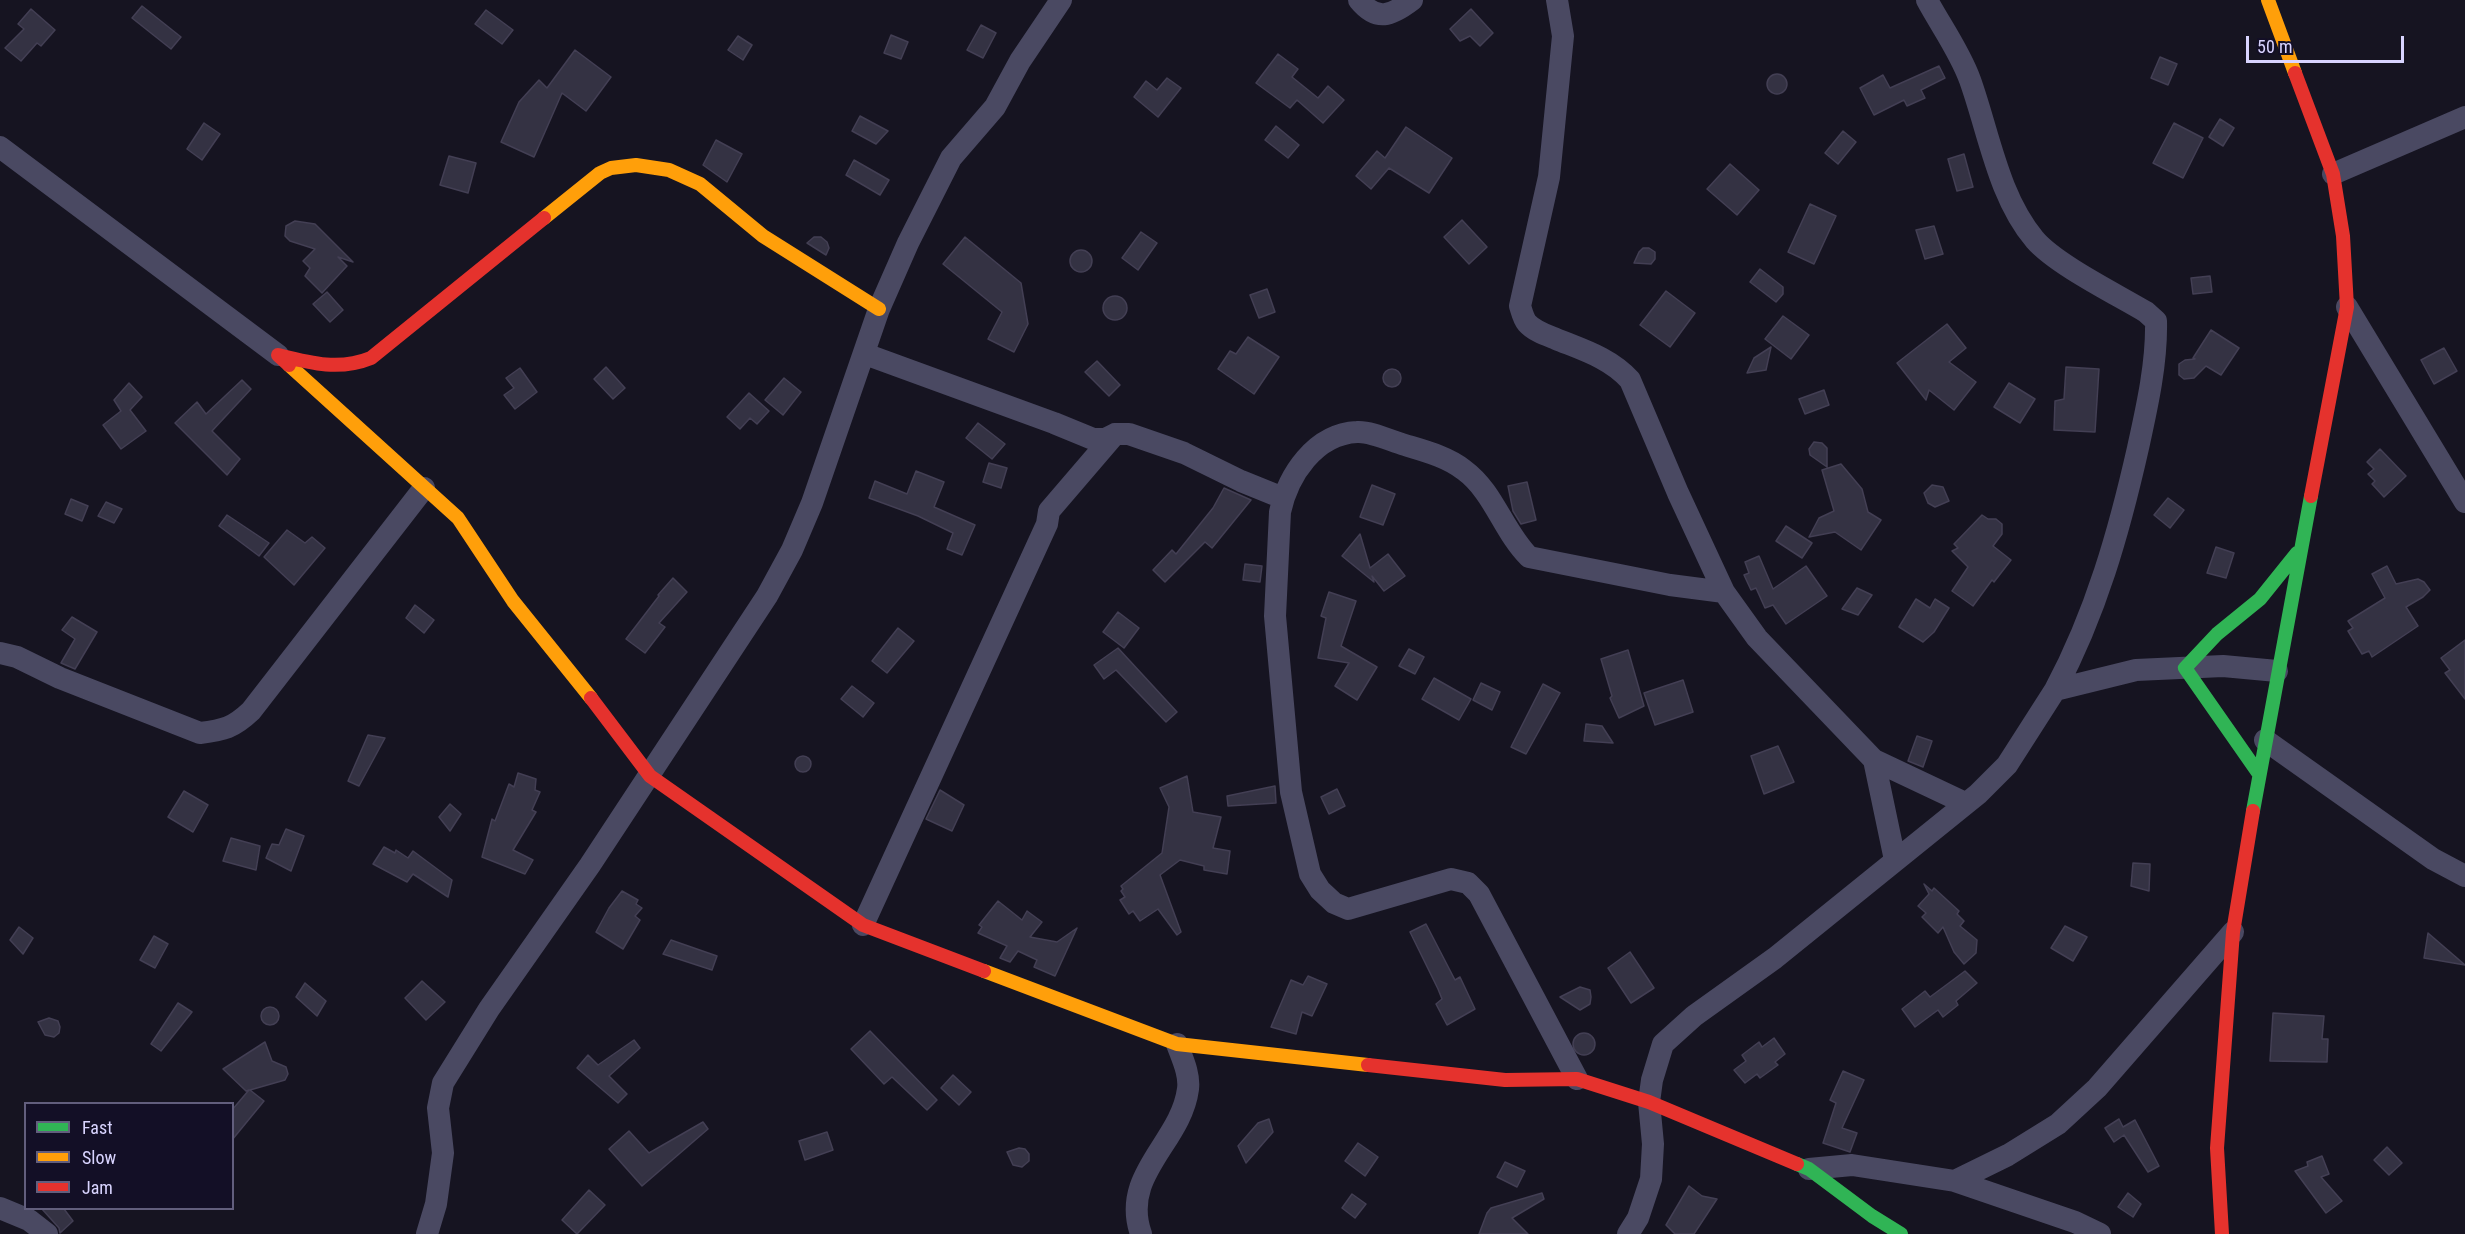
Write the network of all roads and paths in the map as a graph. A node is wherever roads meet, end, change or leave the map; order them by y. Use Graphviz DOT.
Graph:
graph roads {
  1 [pos="1062,0"];
  2 [pos="1359,0"];
  3 [pos="1412,0"];
  4 [pos="1557,0"];
  5 [pos="1927,0"];
  6 [pos="2268,0"];
  7 [pos="2465,117"];
  8 [pos="0,147"];
  9 [pos="2333,174"];
  10 [pos="2347,307"];
  11 [pos="879,309"];
  12 [pos="865,354"];
  13 [pos="278,355"];
  14 [pos="1115,434"];
  15 [pos="424,488"];
  16 [pos="1283,498"];
  17 [pos="2465,502"];
  18 [pos="2300,550"];
  19 [pos="1724,592"];
  20 [pos="0,653"];
  21 [pos="2185,668"];
  22 [pos="2277,671"];
  23 [pos="2055,690"];
  24 [pos="2265,740"];
  25 [pos="1874,760"];
  26 [pos="2259,774"];
  27 [pos="650,776"];
  28 [pos="1965,803"];
  29 [pos="1895,860"];
  30 [pos="2465,876"];
  31 [pos="863,925"];
  32 [pos="2233,932"];
  33 [pos="1177,1044"];
  34 [pos="1576,1079"];
  35 [pos="1649,1102"];
  36 [pos="1809,1169"];
  37 [pos="1955,1181"];
  38 [pos="0,1208"];
  39 [pos="47,1234"];
  40 [pos="427,1234"];
  41 [pos="1141,1234"];
  42 [pos="1628,1234"];
  43 [pos="1901,1234"];
  44 [pos="2100,1234"];
  45 [pos="2222,1234"];
  1 -- 11 [label="street"];
  2 -- 3 [label="street"];
  4 -- 19 [label="street"];
  5 -- 23 [label="street"];
  6 -- 9 [label="street"];
  7 -- 9 [label="street"];
  8 -- 13 [label="street"];
  9 -- 10 [label="street"];
  10 -- 17 [label="street"];
  10 -- 18 [label="street"];
  11 -- 12 [label="street"];
  11 -- 13 [label="street"];
  12 -- 14 [label="street"];
  12 -- 27 [label="street"];
  13 -- 15 [label="street"];
  14 -- 16 [label="street"];
  14 -- 31 [label="street"];
  15 -- 20 [label="street"];
  15 -- 27 [label="street"];
  16 -- 19 [label="street"];
  16 -- 34 [label="street"];
  18 -- 21 [label="street"];
  18 -- 22 [label="street"];
  19 -- 25 [label="street"];
  21 -- 22 [label="street"];
  21 -- 23 [label="street"];
  21 -- 26 [label="street"];
  22 -- 24 [label="street"];
  23 -- 28 [label="street"];
  24 -- 26 [label="street"];
  24 -- 30 [label="street"];
  25 -- 28 [label="street"];
  25 -- 29 [label="street"];
  26 -- 32 [label="street"];
  27 -- 31 [label="street"];
  27 -- 40 [label="street"];
  28 -- 29 [label="street"];
  29 -- 35 [label="street"];
  31 -- 33 [label="street"];
  32 -- 37 [label="street"];
  32 -- 45 [label="street"];
  33 -- 34 [label="street"];
  33 -- 41 [label="street"];
  34 -- 35 [label="street"];
  35 -- 36 [label="street"];
  35 -- 42 [label="street"];
  36 -- 37 [label="street"];
  36 -- 43 [label="street"];
  37 -- 44 [label="street"];
  38 -- 39 [label="street"];
}
